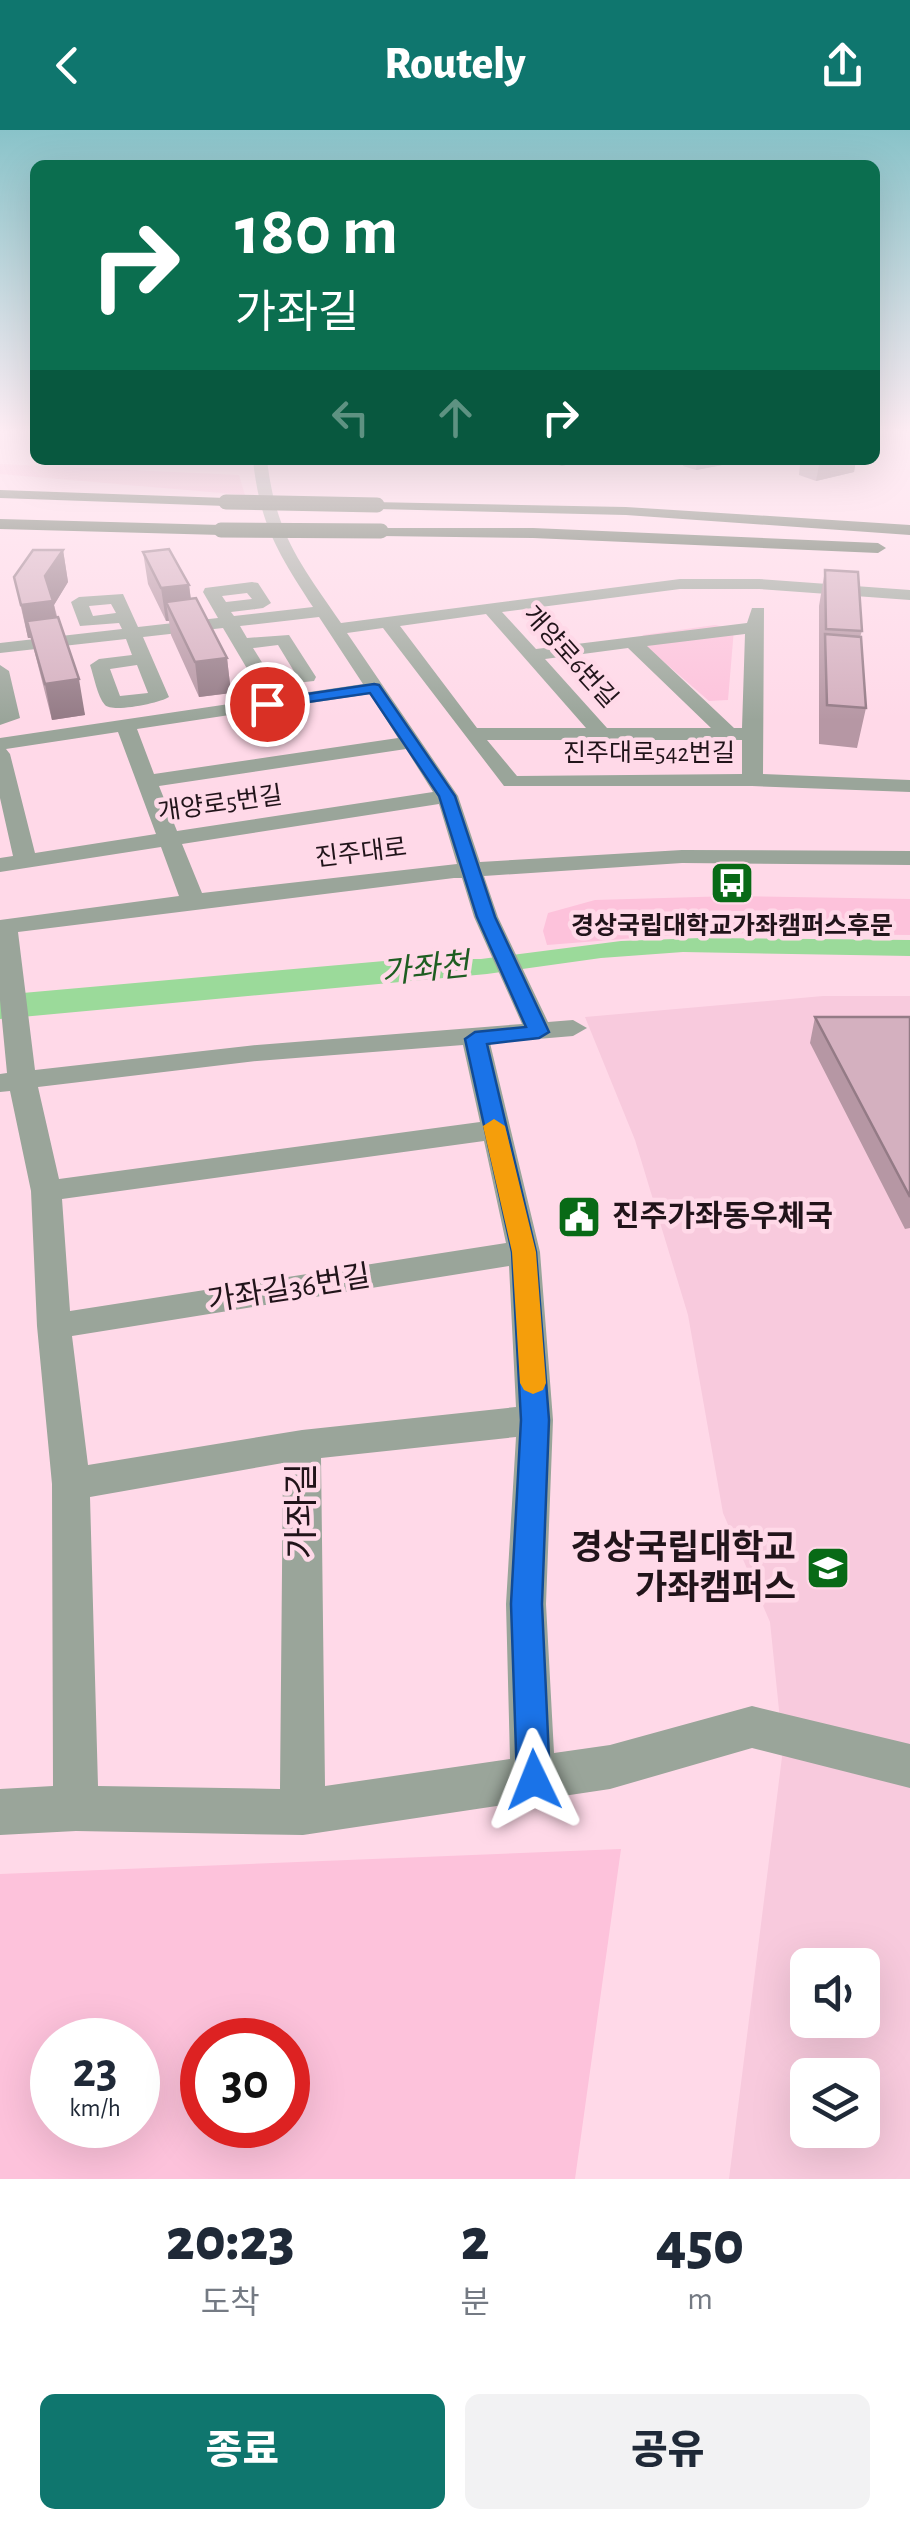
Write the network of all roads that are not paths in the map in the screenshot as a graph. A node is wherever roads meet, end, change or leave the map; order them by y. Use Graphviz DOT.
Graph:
graph roads {
  1 [pos="169,529"];
  2 [pos="275,529"];
  3 [pos="892,549"];
  4 [pos="759,584"];
  5 [pos="910,596"];
  6 [pos="490,609"];
  7 [pos="322,611"];
  8 [pos="225,615"];
  9 [pos="388,622"];
  10 [pos="130,626"];
  11 [pos="758,627"];
  12 [pos="335,629"];
  13 [pos="631,641"];
  14 [pos="242,644"];
  15 [pos="0,648"];
  16 [pos="531,655"];
  17 [pos="143,659"];
  18 [pos="0,672"];
  19 [pos="374,688"];
  20 [pos="0,719"];
  21 [pos="125,726"];
  22 [pos="601,733"];
  23 [pos="470,734"];
  24 [pos="740,734"];
  25 [pos="412,742"];
  26 [pos="0,744"];
  27 [pos="0,754"];
  28 [pos="752,780"];
  29 [pos="147,781"];
  30 [pos="910,786"];
  31 [pos="447,796"];
  32 [pos="171,838"];
  33 [pos="910,858"];
  34 [pos="26,860"];
  35 [pos="0,865"];
  36 [pos="469,868"];
  37 [pos="193,901"];
  38 [pos="3,927"];
  39 [pos="573,1028"];
  40 [pos="539,1032"];
  41 [pos="475,1039"];
  42 [pos="11,1082"];
  43 [pos="494,1130"];
  44 [pos="46,1191"];
  45 [pos="524,1252"];
  46 [pos="54,1326"];
  47 [pos="535,1420"];
  48 [pos="302,1446"];
  49 [pos="71,1484"];
  50 [pos="910,1766"];
  51 [pos="534,1780"];
  52 [pos="76,1808"];
  53 [pos="0,1812"];
  54 [pos="303,1812"];
  1 -- 3 [label="highway, bridge"];
  2 -- 7 [label="street"];
  4 -- 5 [label="street, 개양로6번길"];
  4 -- 6 [label="street, 개양로6번길"];
  4 -- 11 [label="street, 진주대로542번길"];
  6 -- 9 [label="street, 개양로6번길"];
  6 -- 16 [label="street, 개양로6번길"];
  7 -- 8 [label="street"];
  7 -- 12 [label="street"];
  8 -- 10 [label="street"];
  8 -- 14 [label="street"];
  9 -- 12 [label="street, 개양로6번길"];
  9 -- 23 [label="street"];
  10 -- 15 [label="street"];
  10 -- 17 [label="street"];
  11 -- 13 [label="street"];
  11 -- 24 [label="street, 진주대로542번길"];
  12 -- 19 [label="street"];
  13 -- 16 [label="street"];
  13 -- 24 [label="street, 진주대로542번길"];
  16 -- 22 [label="street, 개양로6번길"];
  18 -- 20 [label="street"];
  19 -- 21 [label="street"];
  19 -- 25 [label="street"];
  21 -- 26 [label="street"];
  21 -- 29 [label="street"];
  22 -- 23 [label="street, 개양로6번길"];
  22 -- 24 [label="street"];
  23 -- 28 [label="street, 진주대로542번길"];
  24 -- 28 [label="street, 진주대로542번길"];
  25 -- 29 [label="street"];
  25 -- 31 [label="street"];
  27 -- 34 [label="street"];
  28 -- 30 [label="street"];
  29 -- 32 [label="street"];
  31 -- 32 [label="street, 개양로5번길"];
  31 -- 36 [label="street"];
  32 -- 34 [label="street, 개양로5번길"];
  32 -- 37 [label="street"];
  33 -- 36 [label="street, 진주대로"];
  34 -- 35 [label="street, 개양로5번길"];
  36 -- 37 [label="street, 진주대로"];
  36 -- 40 [label="street"];
  37 -- 38 [label="street, 진주대로"];
  38 -- 42 [label="street"];
  39 -- 40 [label="street"];
  40 -- 41 [label="street"];
  41 -- 42 [label="street"];
  41 -- 43 [label="street"];
  42 -- 44 [label="street"];
  43 -- 44 [label="street"];
  43 -- 45 [label="street"];
  44 -- 46 [label="street"];
  45 -- 46 [label="street, 가좌길36번길"];
  45 -- 47 [label="street"];
  46 -- 49 [label="street"];
  47 -- 48 [label="street, 가좌길"];
  47 -- 51 [label="street"];
  48 -- 49 [label="street"];
  48 -- 54 [label="street, 가좌길"];
  49 -- 52 [label="street"];
  50 -- 51 [label="street"];
  51 -- 54 [label="street"];
  52 -- 53 [label="street"];
  52 -- 54 [label="street"];
}
